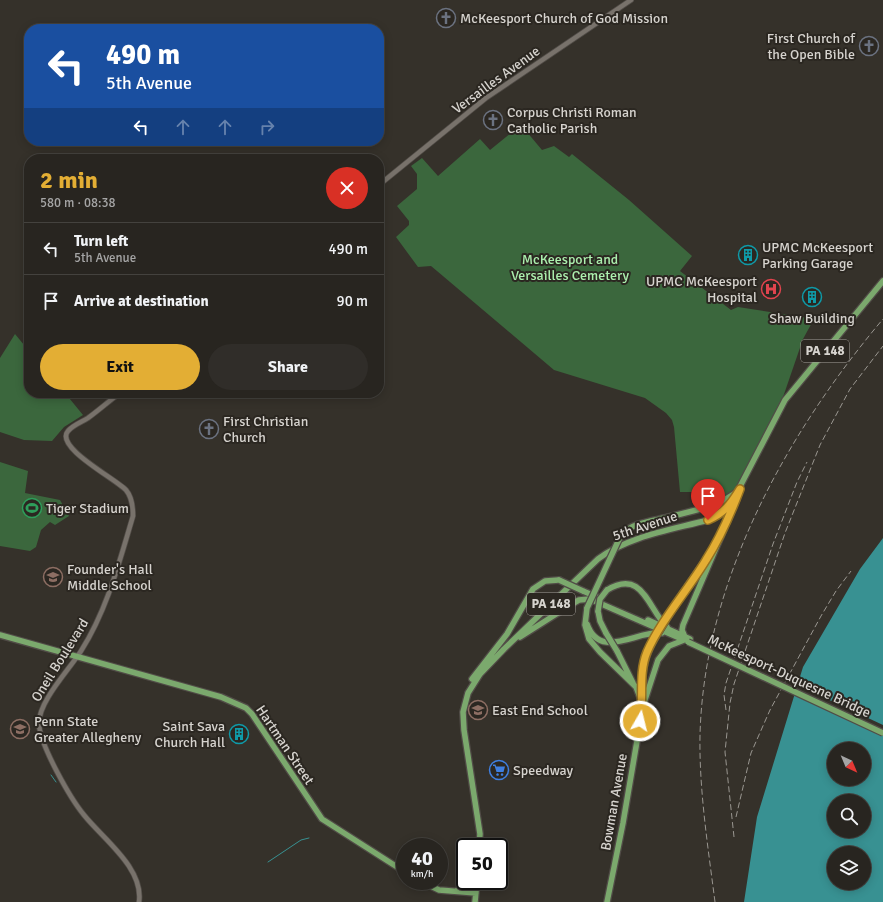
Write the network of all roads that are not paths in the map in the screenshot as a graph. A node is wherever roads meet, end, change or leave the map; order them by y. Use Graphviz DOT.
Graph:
graph roads {
  1 [pos="631,0"];
  2 [pos="384,181"];
  3 [pos="883,282"];
  4 [pos="113,398"];
  5 [pos="740,489"];
  6 [pos="732,512"];
  7 [pos="585,620"];
  8 [pos="670,632"];
  9 [pos="0,635"];
  10 [pos="687,640"];
  11 [pos="504,649"];
  12 [pos="77,657"];
  13 [pos="636,687"];
  14 [pos="468,693"];
  15 [pos="643,706"];
  16 [pos="883,730"];
  17 [pos="883,733"];
  18 [pos="480,838"];
  19 [pos="396,866"];
  20 [pos="439,890"];
  21 [pos="457,890"];
  22 [pos="454,891"];
  23 [pos="476,893"];
  24 [pos="139,902"];
  25 [pos="475,902"];
  26 [pos="607,902"];
  1 -- 2 [label="street, Versailles Avenue"];
  3 -- 5 [label="main road, 5th Avenue / PA 148"];
  4 -- 12 [label="street, Oneil Boulevard"];
  5 -- 6 [label="main road"];
  5 -- 7 [label="main road, bridge"];
  5 -- 11 [label="main road, 5th Avenue / PA 148"];
  6 -- 10 [label="main road"];
  6 -- 15 [label="main road, bridge"];
  7 -- 8 [label="main road"];
  7 -- 13 [label="main road"];
  8 -- 10 [label="main road"];
  8 -- 11 [label="main road"];
  8 -- 13 [label="main road, bridge"];
  8 -- 14 [label="main road, bridge"];
  9 -- 12 [label="main road, Hartman Street"];
  10 -- 15 [label="main road"];
  10 -- 16 [label="main road, McKeesport-Duquesne Bridge, bridge"];
  10 -- 17 [label="main road, McKeesport-Duquesne Bridge, bridge"];
  11 -- 14 [label="main road, 5th Avenue / PA 148"];
  12 -- 19 [label="main road, Hartman Street"];
  12 -- 24 [label="street, Oneil Boulevard"];
  13 -- 15 [label="main road"];
  14 -- 18 [label="main road, 5th Avenue / PA 148"];
  15 -- 26 [label="main road, Bowman Avenue"];
  20 -- 22 [label="main road"];
  21 -- 22 [label="main road"];
  22 -- 23 [label="main road"];
  23 -- 25 [label="main road"];
}
